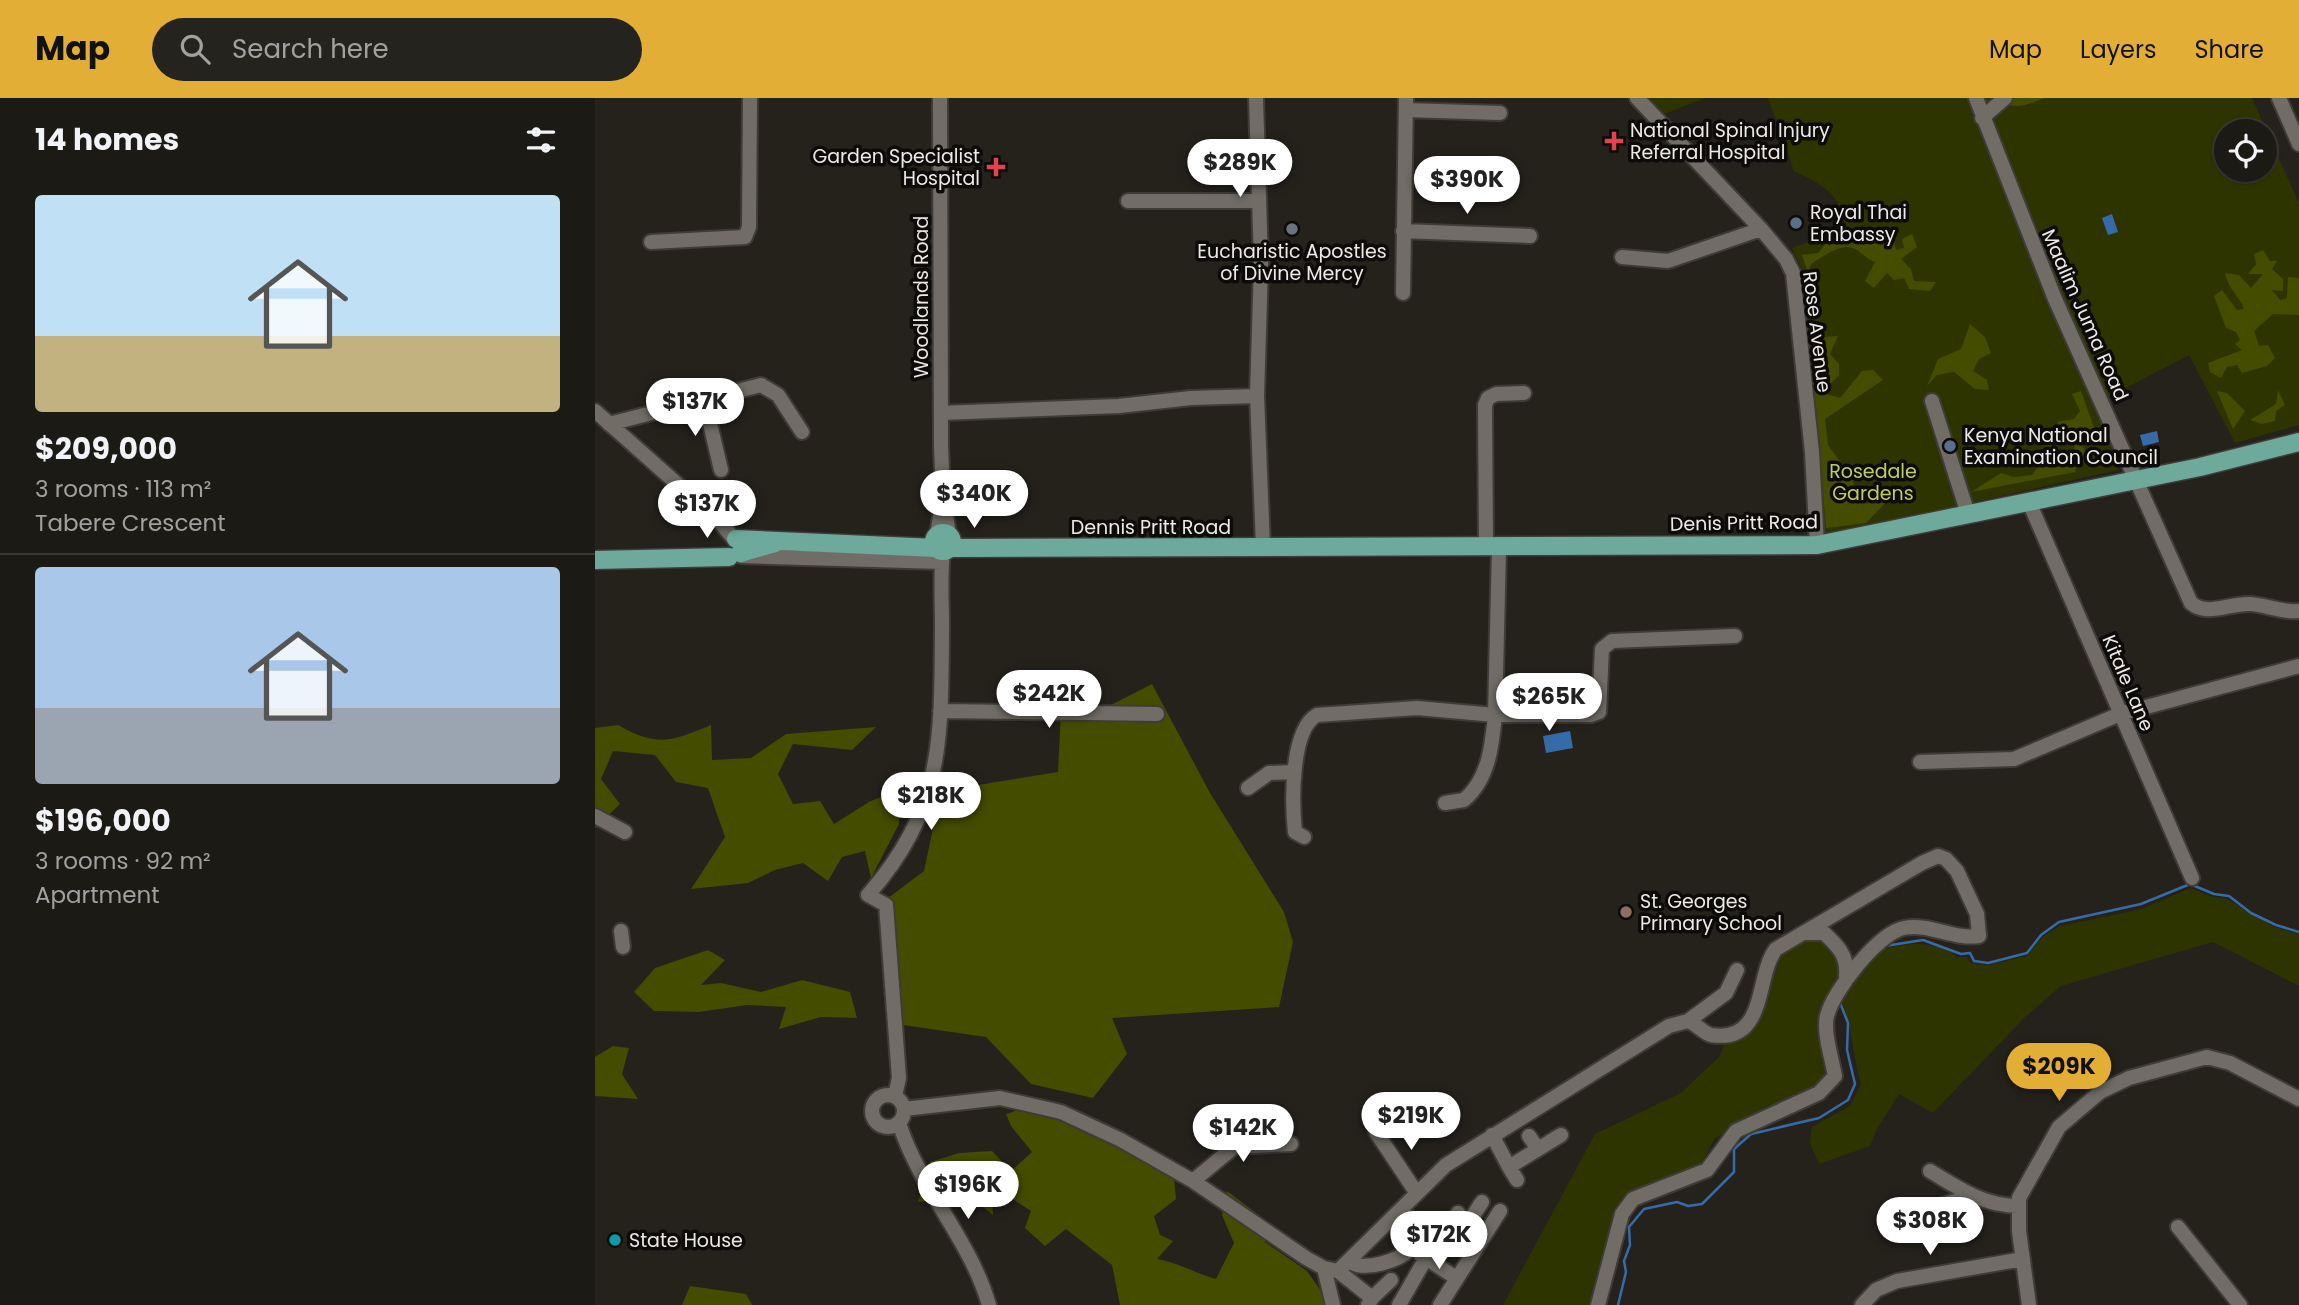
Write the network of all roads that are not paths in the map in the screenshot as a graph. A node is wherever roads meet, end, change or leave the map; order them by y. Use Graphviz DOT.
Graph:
graph roads {
  1 [pos="750,98"];
  2 [pos="940,98"];
  3 [pos="1256,98"];
  4 [pos="1637,98"];
  5 [pos="1976,98"];
  6 [pos="2005,98"];
  7 [pos="2279,98"];
  8 [pos="1406,104"];
  9 [pos="1500,113"];
  10 [pos="1982,118"];
  11 [pos="2299,144"];
  12 [pos="1128,201"];
  13 [pos="1257,201"];
  14 [pos="1761,229"];
  15 [pos="1403,231"];
  16 [pos="1530,236"];
  17 [pos="651,242"];
  18 [pos="1622,257"];
  19 [pos="1403,293"];
  20 [pos="1524,393"];
  21 [pos="1257,396"];
  22 [pos="704,398"];
  23 [pos="1933,401"];
  24 [pos="595,411"];
  25 [pos="941,413"];
  26 [pos="609,424"];
  27 [pos="802,432"];
  28 [pos="2299,442"];
  29 [pos="721,470"];
  30 [pos="2138,480"];
  31 [pos="2029,502"];
  32 [pos="1968,514"];
  33 [pos="943,545"];
  34 [pos="1817,545"];
  35 [pos="732,547"];
  36 [pos="1263,547"];
  37 [pos="1492,548"];
  38 [pos="838,552"];
  39 [pos="887,553"];
  40 [pos="595,560"];
  41 [pos="2299,611"];
  42 [pos="1735,636"];
  43 [pos="2299,666"];
  44 [pos="940,711"];
  45 [pos="1157,714"];
  46 [pos="2120,714"];
  47 [pos="1495,715"];
  48 [pos="1920,762"];
  49 [pos="1294,772"];
  50 [pos="1248,788"];
  51 [pos="1445,803"];
  52 [pos="595,816"];
  53 [pos="625,832"];
  54 [pos="1304,837"];
  55 [pos="2192,878"];
  56 [pos="621,932"];
  57 [pos="1802,933"];
  58 [pos="623,947"];
  59 [pos="1737,970"];
  60 [pos="1846,975"];
  61 [pos="1688,1021"];
  62 [pos="895,1096"];
  63 [pos="2299,1099"];
  64 [pos="902,1116"];
  65 [pos="884,1127"];
  66 [pos="1376,1132"];
  67 [pos="1492,1135"];
  68 [pos="1562,1135"];
  69 [pos="1529,1136"];
  70 [pos="1291,1144"];
  71 [pos="1538,1149"];
  72 [pos="908,1152"];
  73 [pos="1509,1167"];
  74 [pos="1930,1171"];
  75 [pos="1517,1180"];
  76 [pos="1193,1181"];
  77 [pos="1416,1192"];
  78 [pos="1972,1196"];
  79 [pos="1482,1202"];
  80 [pos="1942,1205"];
  81 [pos="2018,1206"];
  82 [pos="1400,1210"];
  83 [pos="1500,1210"];
  84 [pos="1458,1213"];
  85 [pos="2178,1227"];
  86 [pos="1436,1245"];
  87 [pos="1411,1249"];
  88 [pos="1426,1258"];
  89 [pos="2023,1259"];
  90 [pos="1337,1267"];
  91 [pos="1456,1278"];
  92 [pos="1391,1280"];
  93 [pos="1370,1301"];
  94 [pos="989,1305"];
  95 [pos="1333,1305"];
  96 [pos="1399,1305"];
  97 [pos="1440,1305"];
  98 [pos="1598,1305"];
  99 [pos="1861,1305"];
  100 [pos="2029,1305"];
  101 [pos="2240,1305"];
  1 -- 17 [label="street"];
  2 -- 25 [label="street, Woodlands Road"];
  3 -- 13 [label="street"];
  4 -- 14 [label="street, Rose Avenue"];
  5 -- 10 [label="street, Maalim Juma Road"];
  6 -- 10 [label="street"];
  7 -- 11 [label="street"];
  8 -- 9 [label="street"];
  8 -- 15 [label="street"];
  10 -- 30 [label="street, Maalim Juma Road"];
  12 -- 13 [label="street"];
  13 -- 21 [label="street"];
  14 -- 18 [label="street"];
  14 -- 34 [label="street, Rose Avenue"];
  15 -- 16 [label="street"];
  15 -- 19 [label="street"];
  20 -- 37 [label="street"];
  21 -- 25 [label="street"];
  21 -- 36 [label="street"];
  22 -- 26 [label="street"];
  22 -- 27 [label="street"];
  22 -- 29 [label="street"];
  23 -- 32 [label="street"];
  24 -- 26 [label="street"];
  25 -- 33 [label="street, Woodlands Road"];
  26 -- 35 [label="street"];
  28 -- 30 [label="main road, Denis Pritt Road"];
  30 -- 31 [label="main road, Denis Pritt Road"];
  30 -- 41 [label="street, Maalim Juma Road"];
  31 -- 32 [label="main road, Denis Pritt Road"];
  31 -- 46 [label="street, Kitale Lane"];
  32 -- 34 [label="main road, Denis Pritt Road"];
  33 -- 36 [label="main road, Dennis Pritt Road"];
  33 -- 39 [label="street"];
  33 -- 39 [label="main road, Dennis Pritt Road"];
  33 -- 44 [label="street, Woodlands Road"];
  34 -- 37 [label="main road, Denis Pritt Road"];
  35 -- 38 [label="street"];
  35 -- 38 [label="main road, Dennis Pritt Road"];
  35 -- 40 [label="main road, Dennis Pritt Road"];
  36 -- 37 [label="main road, Denis Pritt Road"];
  37 -- 47 [label="street"];
  38 -- 39 [label="main road, Dennis Pritt Road"];
  42 -- 47 [label="street"];
  43 -- 46 [label="street"];
  44 -- 45 [label="street"];
  44 -- 62 [label="street, Woodlands Road"];
  46 -- 48 [label="street"];
  46 -- 55 [label="street, Kitale Lane"];
  47 -- 49 [label="street"];
  47 -- 51 [label="street"];
  49 -- 50 [label="street"];
  49 -- 54 [label="street"];
  52 -- 53 [label="street"];
  56 -- 58 [label="street"];
  57 -- 60 [label="street"];
  57 -- 60 [label="street"];
  57 -- 61 [label="street"];
  59 -- 61 [label="street"];
  60 -- 98 [label="street"];
  61 -- 67 [label="street"];
  62 -- 64 [label="street"];
  62 -- 65 [label="street"];
  63 -- 81 [label="street"];
  64 -- 65 [label="street"];
  64 -- 72 [label="street"];
  64 -- 76 [label="street"];
  65 -- 72 [label="street"];
  66 -- 77 [label="street"];
  67 -- 73 [label="street"];
  67 -- 77 [label="street"];
  68 -- 71 [label="street"];
  69 -- 71 [label="street"];
  70 -- 76 [label="street"];
  71 -- 73 [label="street"];
  72 -- 94 [label="street"];
  73 -- 75 [label="street"];
  74 -- 78 [label="street"];
  76 -- 90 [label="street"];
  77 -- 82 [label="street"];
  78 -- 80 [label="street"];
  78 -- 81 [label="street"];
  79 -- 86 [label="street"];
  81 -- 89 [label="street"];
  82 -- 87 [label="street"];
  82 -- 90 [label="street"];
  83 -- 91 [label="street"];
  84 -- 86 [label="street"];
  85 -- 101 [label="street"];
  86 -- 88 [label="street"];
  87 -- 88 [label="street"];
  87 -- 90 [label="street"];
  88 -- 91 [label="street"];
  88 -- 96 [label="street"];
  89 -- 99 [label="street"];
  89 -- 100 [label="street"];
  90 -- 93 [label="street"];
  90 -- 95 [label="street"];
  91 -- 97 [label="street"];
  92 -- 93 [label="street"];
}
